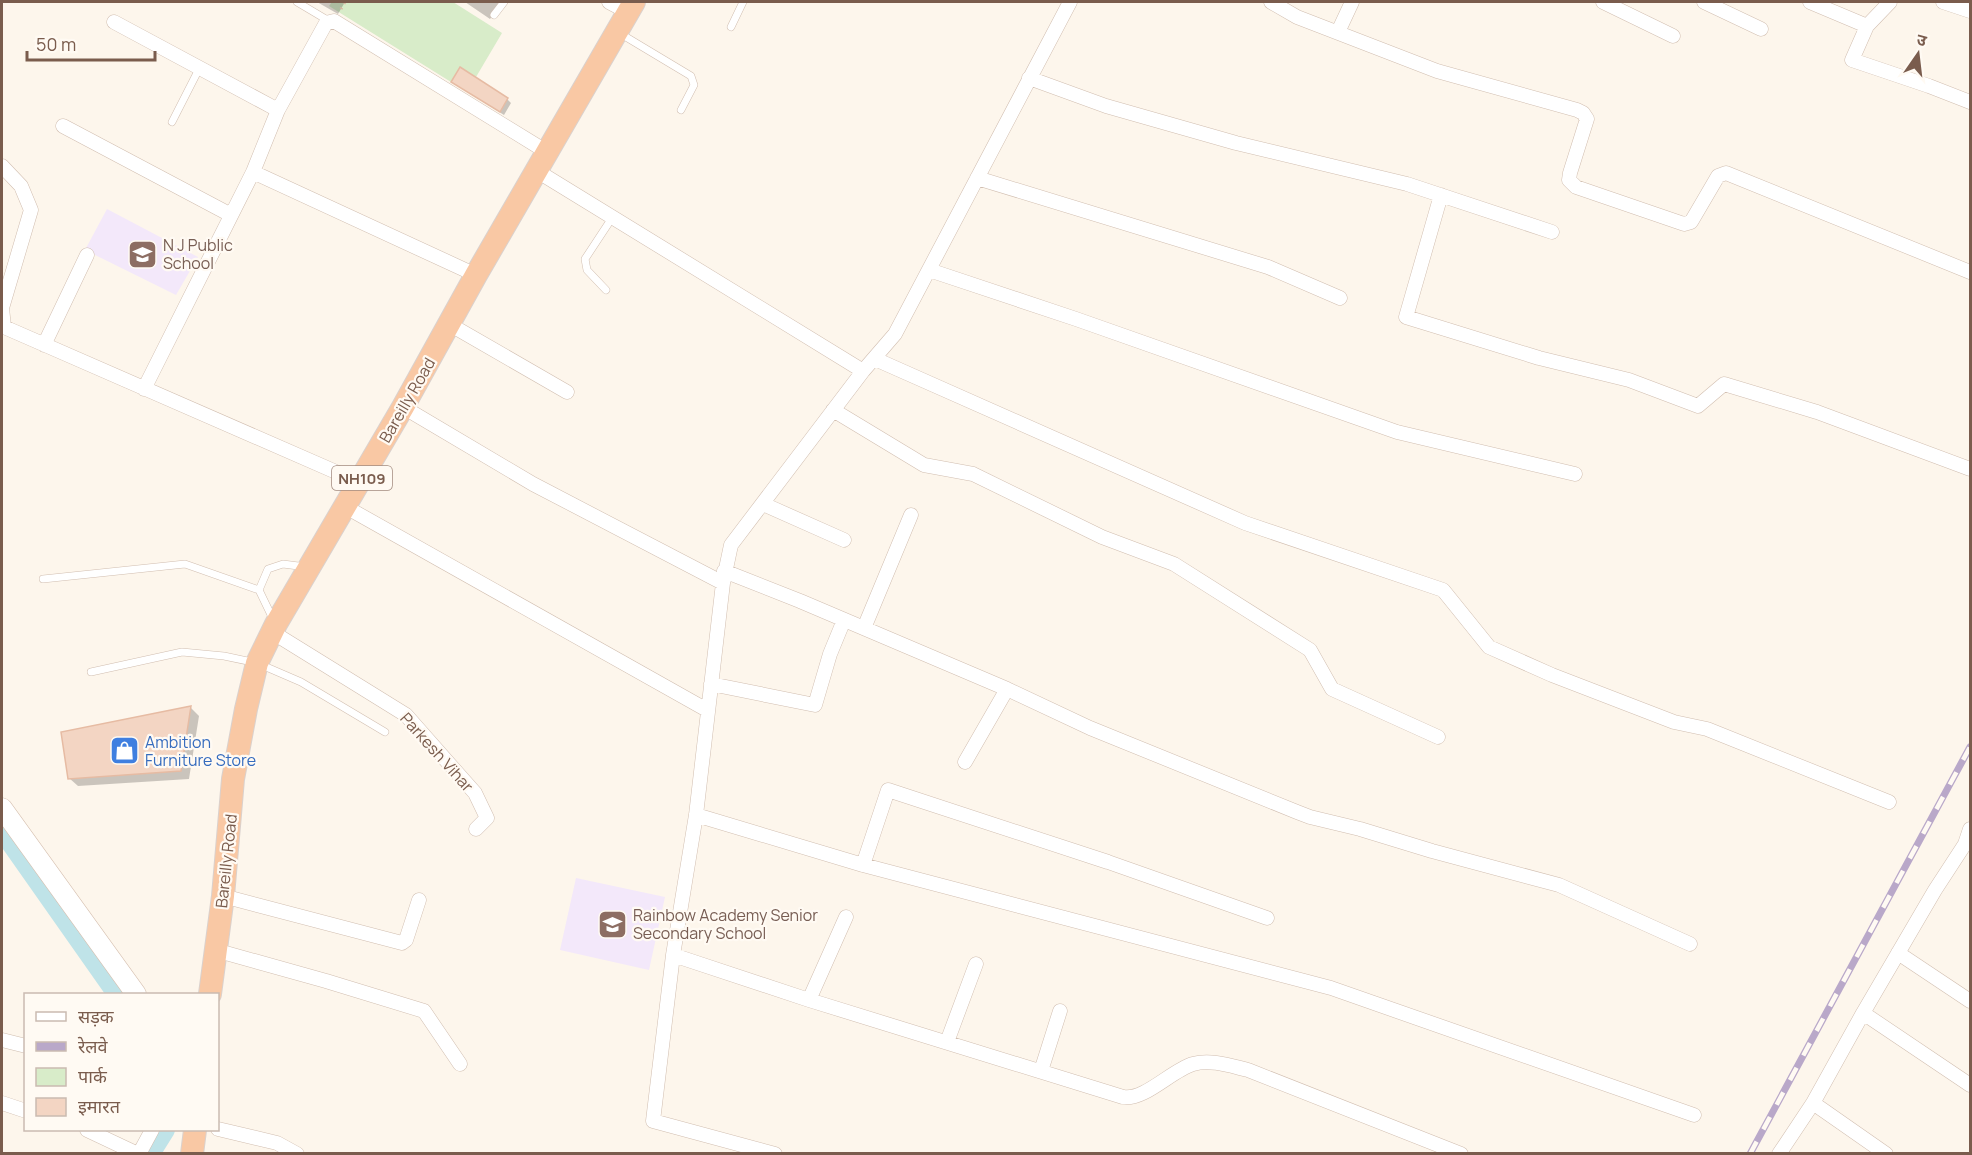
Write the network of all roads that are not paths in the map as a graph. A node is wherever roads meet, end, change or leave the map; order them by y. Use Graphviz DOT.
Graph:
graph roads {
  1 [pos="297,2"];
  2 [pos="504,2"];
  3 [pos="743,2"];
  4 [pos="1070,2"];
  5 [pos="1271,2"];
  6 [pos="1352,2"];
  7 [pos="1603,2"];
  8 [pos="1704,2"];
  9 [pos="1810,2"];
  10 [pos="1890,2"];
  11 [pos="1943,2"];
  12 [pos="622,11"];
  13 [pos="1971,11"];
  14 [pos="494,15"];
  15 [pos="329,21"];
  16 [pos="114,22"];
  17 [pos="1867,26"];
  18 [pos="731,27"];
  19 [pos="1761,29"];
  20 [pos="1338,32"];
  21 [pos="1673,36"];
  22 [pos="199,69"];
  23 [pos="1029,78"];
  24 [pos="1971,102"];
  25 [pos="278,110"];
  26 [pos="681,110"];
  27 [pos="172,122"];
  28 [pos="63,126"];
  29 [pos="542,161"];
  30 [pos="2,166"];
  31 [pos="253,172"];
  32 [pos="977,178"];
  33 [pos="1441,195"];
  34 [pos="231,215"];
  35 [pos="612,218"];
  36 [pos="1552,232"];
  37 [pos="87,255"];
  38 [pos="929,270"];
  39 [pos="1971,272"];
  40 [pos="476,275"];
  41 [pos="606,290"];
  42 [pos="1340,298"];
  43 [pos="449,324"];
  44 [pos="45,345"];
  45 [pos="875,359"];
  46 [pos="863,371"];
  47 [pos="144,389"];
  48 [pos="567,393"];
  49 [pos="403,407"];
  50 [pos="833,410"];
  51 [pos="1971,469"];
  52 [pos="1575,474"];
  53 [pos="359,482"];
  54 [pos="763,504"];
  55 [pos="344,506"];
  56 [pos="911,515"];
  57 [pos="844,540"];
  58 [pos="309,568"];
  59 [pos="724,577"];
  60 [pos="43,579"];
  61 [pos="259,590"];
  62 [pos="844,620"];
  63 [pos="274,628"];
  64 [pos="864,628"];
  65 [pos="257,663"];
  66 [pos="91,672"];
  67 [pos="711,684"];
  68 [pos="1007,689"];
  69 [pos="707,710"];
  70 [pos="385,732"];
  71 [pos="1438,737"];
  72 [pos="965,762"];
  73 [pos="1889,802"];
  74 [pos="2,808"];
  75 [pos="696,815"];
  76 [pos="476,829"];
  77 [pos="1971,829"];
  78 [pos="1968,846"];
  79 [pos="863,865"];
  80 [pos="223,896"];
  81 [pos="419,900"];
  82 [pos="846,917"];
  83 [pos="1267,918"];
  84 [pos="1690,944"];
  85 [pos="215,950"];
  86 [pos="1898,953"];
  87 [pos="673,955"];
  88 [pos="976,964"];
  89 [pos="135,993"];
  90 [pos="210,993"];
  91 [pos="809,1000"];
  92 [pos="1971,1001"];
  93 [pos="1060,1011"];
  94 [pos="1863,1013"];
  95 [pos="2,1040"];
  96 [pos="947,1042"];
  97 [pos="24,1046"];
  98 [pos="460,1065"];
  99 [pos="1041,1071"];
  100 [pos="1971,1085"];
  101 [pos="1813,1103"];
  102 [pos="2,1104"];
  103 [pos="24,1110"];
  104 [pos="1694,1115"];
  105 [pos="219,1129"];
  106 [pos="89,1131"];
  107 [pos="151,1131"];
  108 [pos="195,1131"];
  109 [pos="752,1151"];
  110 [pos="139,1154"];
  111 [pos="192,1154"];
  112 [pos="297,1154"];
  113 [pos="775,1154"];
  114 [pos="1461,1154"];
  115 [pos="1779,1154"];
  116 [pos="1886,1154"];
  1 -- 15 [label="lane"];
  2 -- 14 [label="lane"];
  3 -- 18 [label="lane"];
  4 -- 23 [label="street"];
  5 -- 20 [label="street"];
  6 -- 20 [label="street"];
  7 -- 21 [label="street"];
  8 -- 19 [label="street"];
  9 -- 17 [label="street"];
  10 -- 17 [label="street"];
  11 -- 13 [label="street"];
  12 -- 26 [label="lane"];
  12 -- 29 [label="highway, Bareilly Road / NH109"];
  15 -- 25 [label="street"];
  15 -- 29 [label="street"];
  16 -- 22 [label="street"];
  17 -- 24 [label="street"];
  20 -- 39 [label="street"];
  22 -- 25 [label="street"];
  22 -- 27 [label="lane"];
  23 -- 32 [label="street"];
  23 -- 33 [label="street"];
  25 -- 31 [label="street"];
  28 -- 34 [label="street"];
  29 -- 35 [label="street"];
  29 -- 40 [label="highway, Bareilly Road / NH109"];
  30 -- 44 [label="street"];
  31 -- 34 [label="street"];
  31 -- 40 [label="street"];
  32 -- 38 [label="street"];
  32 -- 42 [label="street"];
  33 -- 36 [label="street"];
  33 -- 51 [label="street"];
  34 -- 47 [label="street"];
  35 -- 41 [label="lane"];
  35 -- 46 [label="street"];
  37 -- 44 [label="street"];
  38 -- 45 [label="street"];
  38 -- 52 [label="street"];
  40 -- 43 [label="highway, Bareilly Road / NH109"];
  43 -- 48 [label="street"];
  43 -- 49 [label="highway, Bareilly Road / NH109"];
  44 -- 47 [label="street"];
  45 -- 46 [label="street"];
  45 -- 73 [label="street"];
  46 -- 50 [label="street"];
  47 -- 53 [label="street"];
  49 -- 53 [label="highway, Bareilly Road / NH109"];
  49 -- 59 [label="street"];
  50 -- 54 [label="street"];
  50 -- 71 [label="street"];
  53 -- 55 [label="highway, Bareilly Road / NH109"];
  54 -- 57 [label="street"];
  54 -- 59 [label="street"];
  55 -- 58 [label="highway, Bareilly Road / NH109"];
  55 -- 69 [label="street"];
  56 -- 64 [label="street"];
  58 -- 61 [label="lane"];
  58 -- 63 [label="highway, Bareilly Road / NH109"];
  59 -- 62 [label="street"];
  59 -- 67 [label="street"];
  60 -- 61 [label="lane"];
  61 -- 63 [label="lane"];
  62 -- 64 [label="street"];
  62 -- 67 [label="street"];
  63 -- 65 [label="highway, Bareilly Road / NH109"];
  63 -- 76 [label="street, Parkesh Vihar"];
  64 -- 68 [label="street"];
  65 -- 66 [label="lane"];
  65 -- 70 [label="lane"];
  65 -- 80 [label="highway, Bareilly Road / NH109"];
  67 -- 69 [label="street"];
  68 -- 72 [label="street"];
  68 -- 84 [label="street"];
  69 -- 75 [label="street"];
  74 -- 89 [label="main road"];
  75 -- 79 [label="street"];
  75 -- 87 [label="street"];
  77 -- 78 [label="street"];
  78 -- 86 [label="street"];
  79 -- 83 [label="street"];
  79 -- 104 [label="street"];
  80 -- 81 [label="street"];
  80 -- 85 [label="highway, Bareilly Road / NH109"];
  82 -- 91 [label="street"];
  85 -- 90 [label="highway, Bareilly Road / NH109"];
  85 -- 98 [label="street"];
  86 -- 92 [label="street"];
  86 -- 94 [label="street"];
  87 -- 91 [label="street"];
  87 -- 109 [label="street"];
  88 -- 96 [label="street"];
  91 -- 96 [label="street"];
  93 -- 99 [label="street"];
  94 -- 100 [label="street"];
  94 -- 101 [label="street"];
  95 -- 97 [label="street"];
  96 -- 99 [label="street"];
  99 -- 114 [label="street"];
  101 -- 115 [label="street"];
  101 -- 116 [label="street"];
  102 -- 103 [label="street"];
  105 -- 112 [label="street"];
  106 -- 110 [label="street"];
  107 -- 110 [label="street"];
  108 -- 111 [label="highway"];
  109 -- 113 [label="street"];
}
